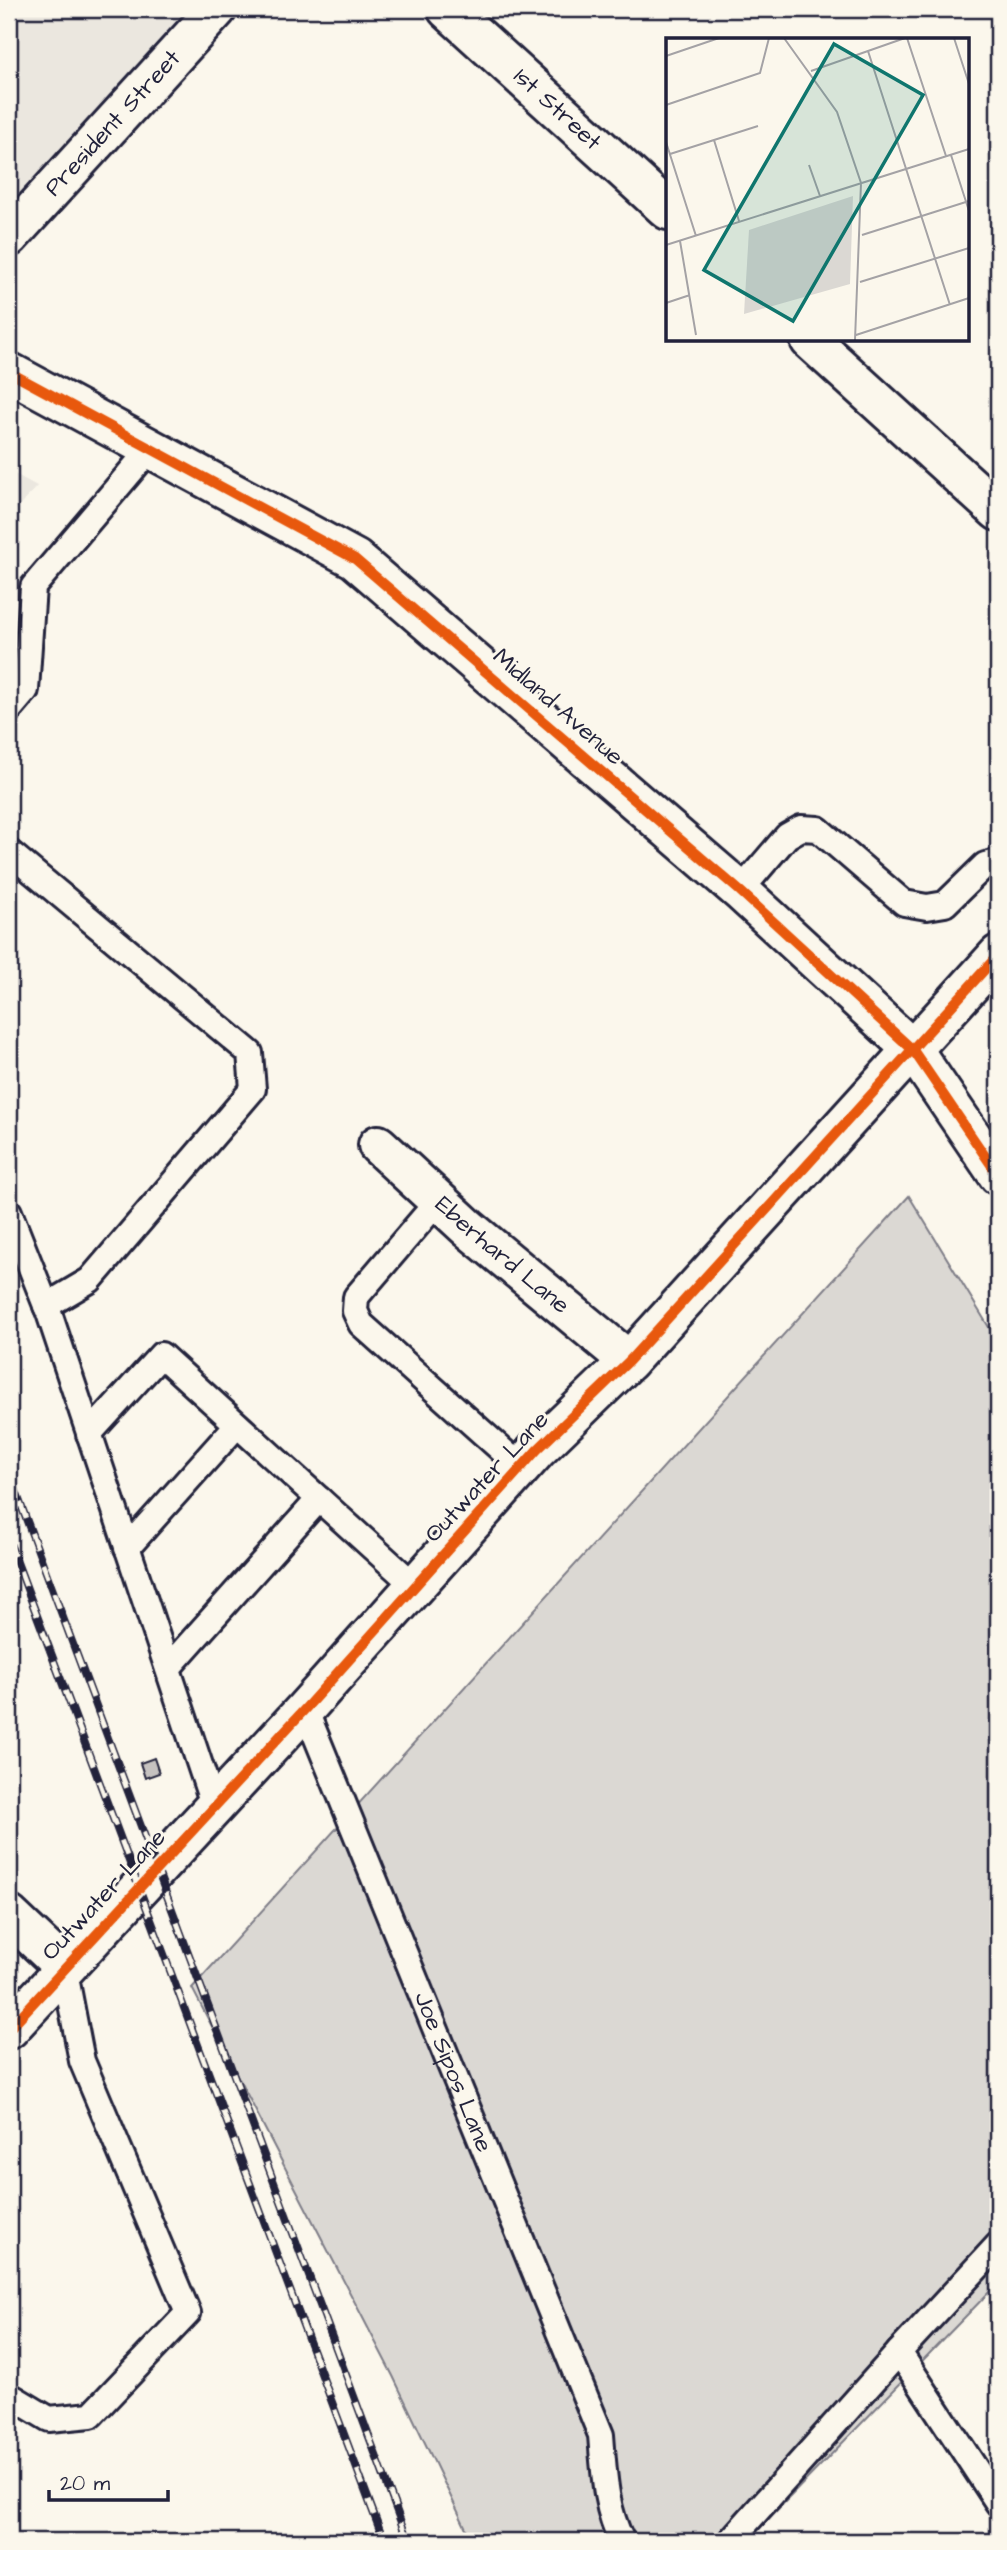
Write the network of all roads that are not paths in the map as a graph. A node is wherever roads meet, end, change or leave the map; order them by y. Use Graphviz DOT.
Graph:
graph roads {
  1 [pos="217,9"];
  2 [pos="447,9"];
  3 [pos="666,209"];
  4 [pos="9,237"];
  5 [pos="811,341"];
  6 [pos="9,372"];
  7 [pos="150,449"];
  8 [pos="998,511"];
  9 [pos="9,710"];
  10 [pos="9,852"];
  11 [pos="998,862"];
  12 [pos="740,891"];
  13 [pos="998,955"];
  14 [pos="913,1050"];
  15 [pos="378,1145"];
  16 [pos="998,1175"];
  17 [pos="438,1201"];
  18 [pos="9,1212"];
  19 [pos="46,1306"];
  20 [pos="629,1361"];
  21 [pos="237,1425"];
  22 [pos="89,1434"];
  23 [pos="522,1468"];
  24 [pos="318,1499"];
  25 [pos="127,1548"];
  26 [pos="415,1586"];
  27 [pos="167,1668"];
  28 [pos="305,1709"];
  29 [pos="214,1807"];
  30 [pos="9,1915"];
  31 [pos="64,1966"];
  32 [pos="9,2029"];
  33 [pos="998,2245"];
  34 [pos="899,2352"];
  35 [pos="9,2395"];
  36 [pos="998,2503"];
  37 [pos="622,2541"];
  38 [pos="730,2541"];
  1 -- 4 [label="street, President Street"];
  2 -- 3 [label="street, 1st Street"];
  5 -- 8 [label="street"];
  6 -- 7 [label="street, Midland Avenue"];
  7 -- 9 [label="lane"];
  7 -- 12 [label="street, Midland Avenue"];
  10 -- 19 [label="lane"];
  11 -- 12 [label="lane"];
  12 -- 14 [label="street, Midland Avenue"];
  13 -- 14 [label="street, Outwater Lane"];
  14 -- 16 [label="street, Midland Avenue"];
  14 -- 20 [label="street, Outwater Lane"];
  15 -- 17 [label="street, Eberhard Lane"];
  17 -- 20 [label="street, Eberhard Lane"];
  17 -- 23 [label="lane"];
  18 -- 19 [label="lane"];
  19 -- 22 [label="lane"];
  20 -- 23 [label="street, Outwater Lane"];
  21 -- 22 [label="lane"];
  21 -- 24 [label="lane"];
  21 -- 25 [label="lane"];
  22 -- 25 [label="lane"];
  23 -- 26 [label="street, Outwater Lane"];
  24 -- 26 [label="lane"];
  24 -- 27 [label="lane"];
  25 -- 27 [label="lane"];
  26 -- 28 [label="street, Outwater Lane"];
  27 -- 29 [label="lane"];
  28 -- 29 [label="street, Outwater Lane"];
  28 -- 37 [label="lane, Joe Sipos Lane"];
  29 -- 31 [label="street, Outwater Lane"];
  30 -- 31 [label="street"];
  31 -- 32 [label="street, Outwater Lane"];
  31 -- 35 [label="lane"];
  33 -- 34 [label="lane"];
  34 -- 36 [label="lane"];
  34 -- 38 [label="lane"];
}
